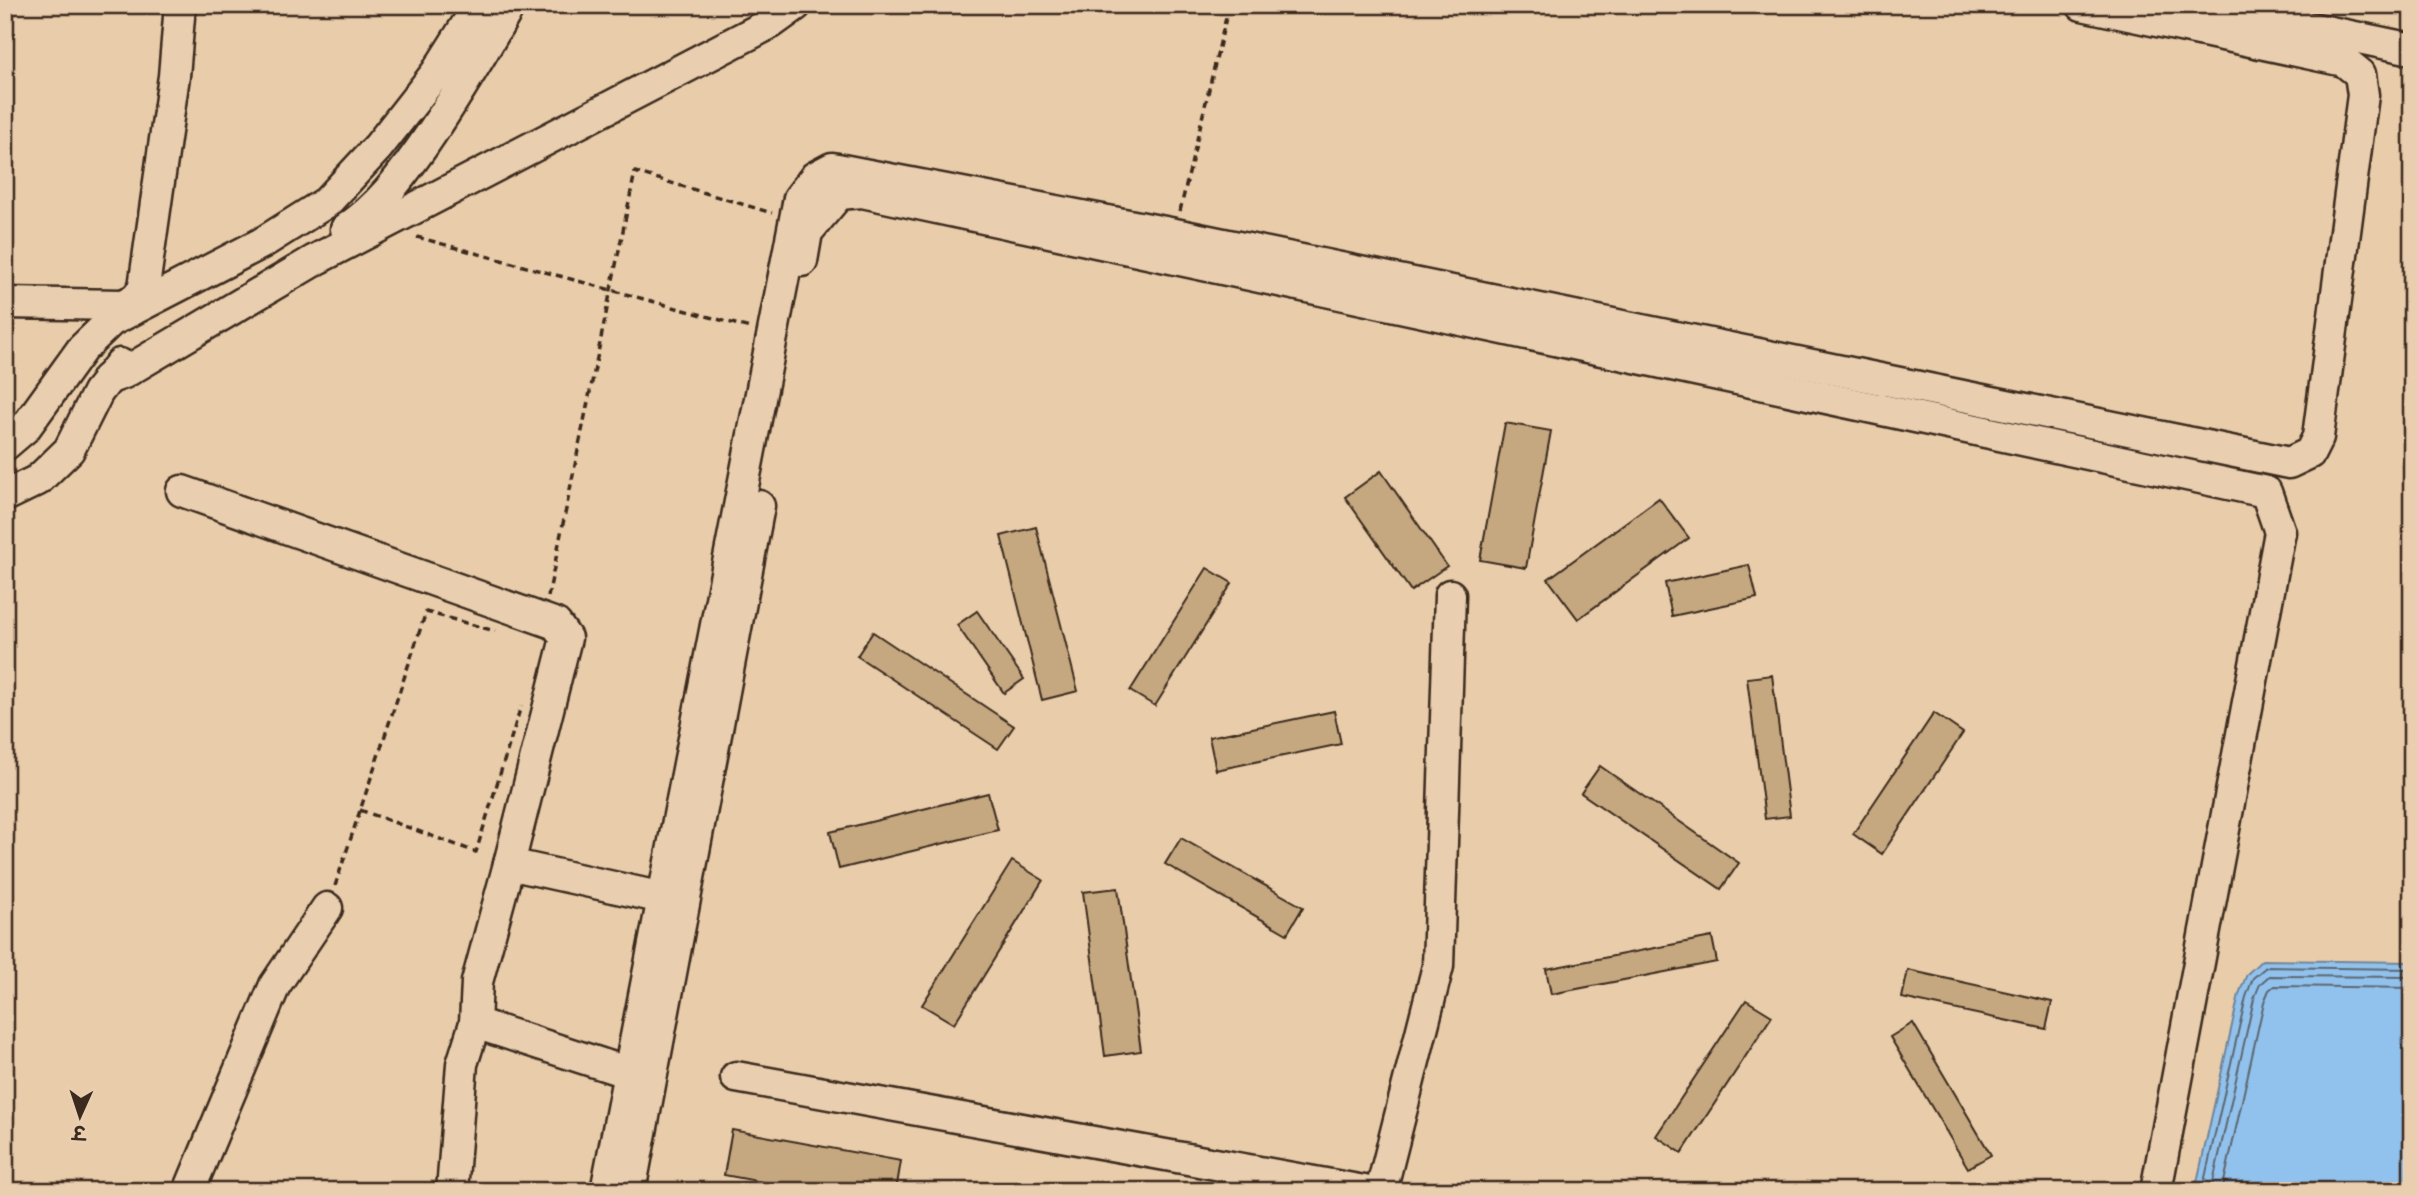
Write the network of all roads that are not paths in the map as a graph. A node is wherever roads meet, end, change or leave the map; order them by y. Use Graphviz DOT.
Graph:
graph roads {
  1 [pos="180,5"];
  2 [pos="479,5"];
  3 [pos="510,5"];
  4 [pos="796,5"];
  5 [pos="2082,5"];
  6 [pos="2200,5"];
  7 [pos="2412,49"];
  8 [pos="5,303"];
  9 [pos="107,379"];
  10 [pos="5,445"];
  11 [pos="182,491"];
  12 [pos="5,496"];
  13 [pos="1450,595"];
  14 [pos="509,864"];
  15 [pos="663,898"];
  16 [pos="327,908"];
  17 [pos="475,1023"];
  18 [pos="629,1073"];
  19 [pos="736,1077"];
  20 [pos="189,1191"];
  21 [pos="452,1191"];
  22 [pos="606,1191"];
  23 [pos="630,1191"];
  24 [pos="1364,1191"];
  25 [pos="1381,1191"];
  26 [pos="2156,1191"];
  1 -- 8 [label="street"];
  2 -- 10 [label="street"];
  3 -- 9 [label="street"];
  4 -- 9 [label="street"];
  5 -- 15 [label="street"];
  6 -- 7 [label="street"];
  9 -- 12 [label="street"];
  11 -- 14 [label="street"];
  13 -- 25 [label="street"];
  14 -- 15 [label="street"];
  14 -- 17 [label="street"];
  15 -- 18 [label="street"];
  16 -- 20 [label="street"];
  17 -- 18 [label="street"];
  17 -- 21 [label="street"];
  18 -- 22 [label="street"];
  19 -- 24 [label="street"];
  23 -- 26 [label="street"];
}
